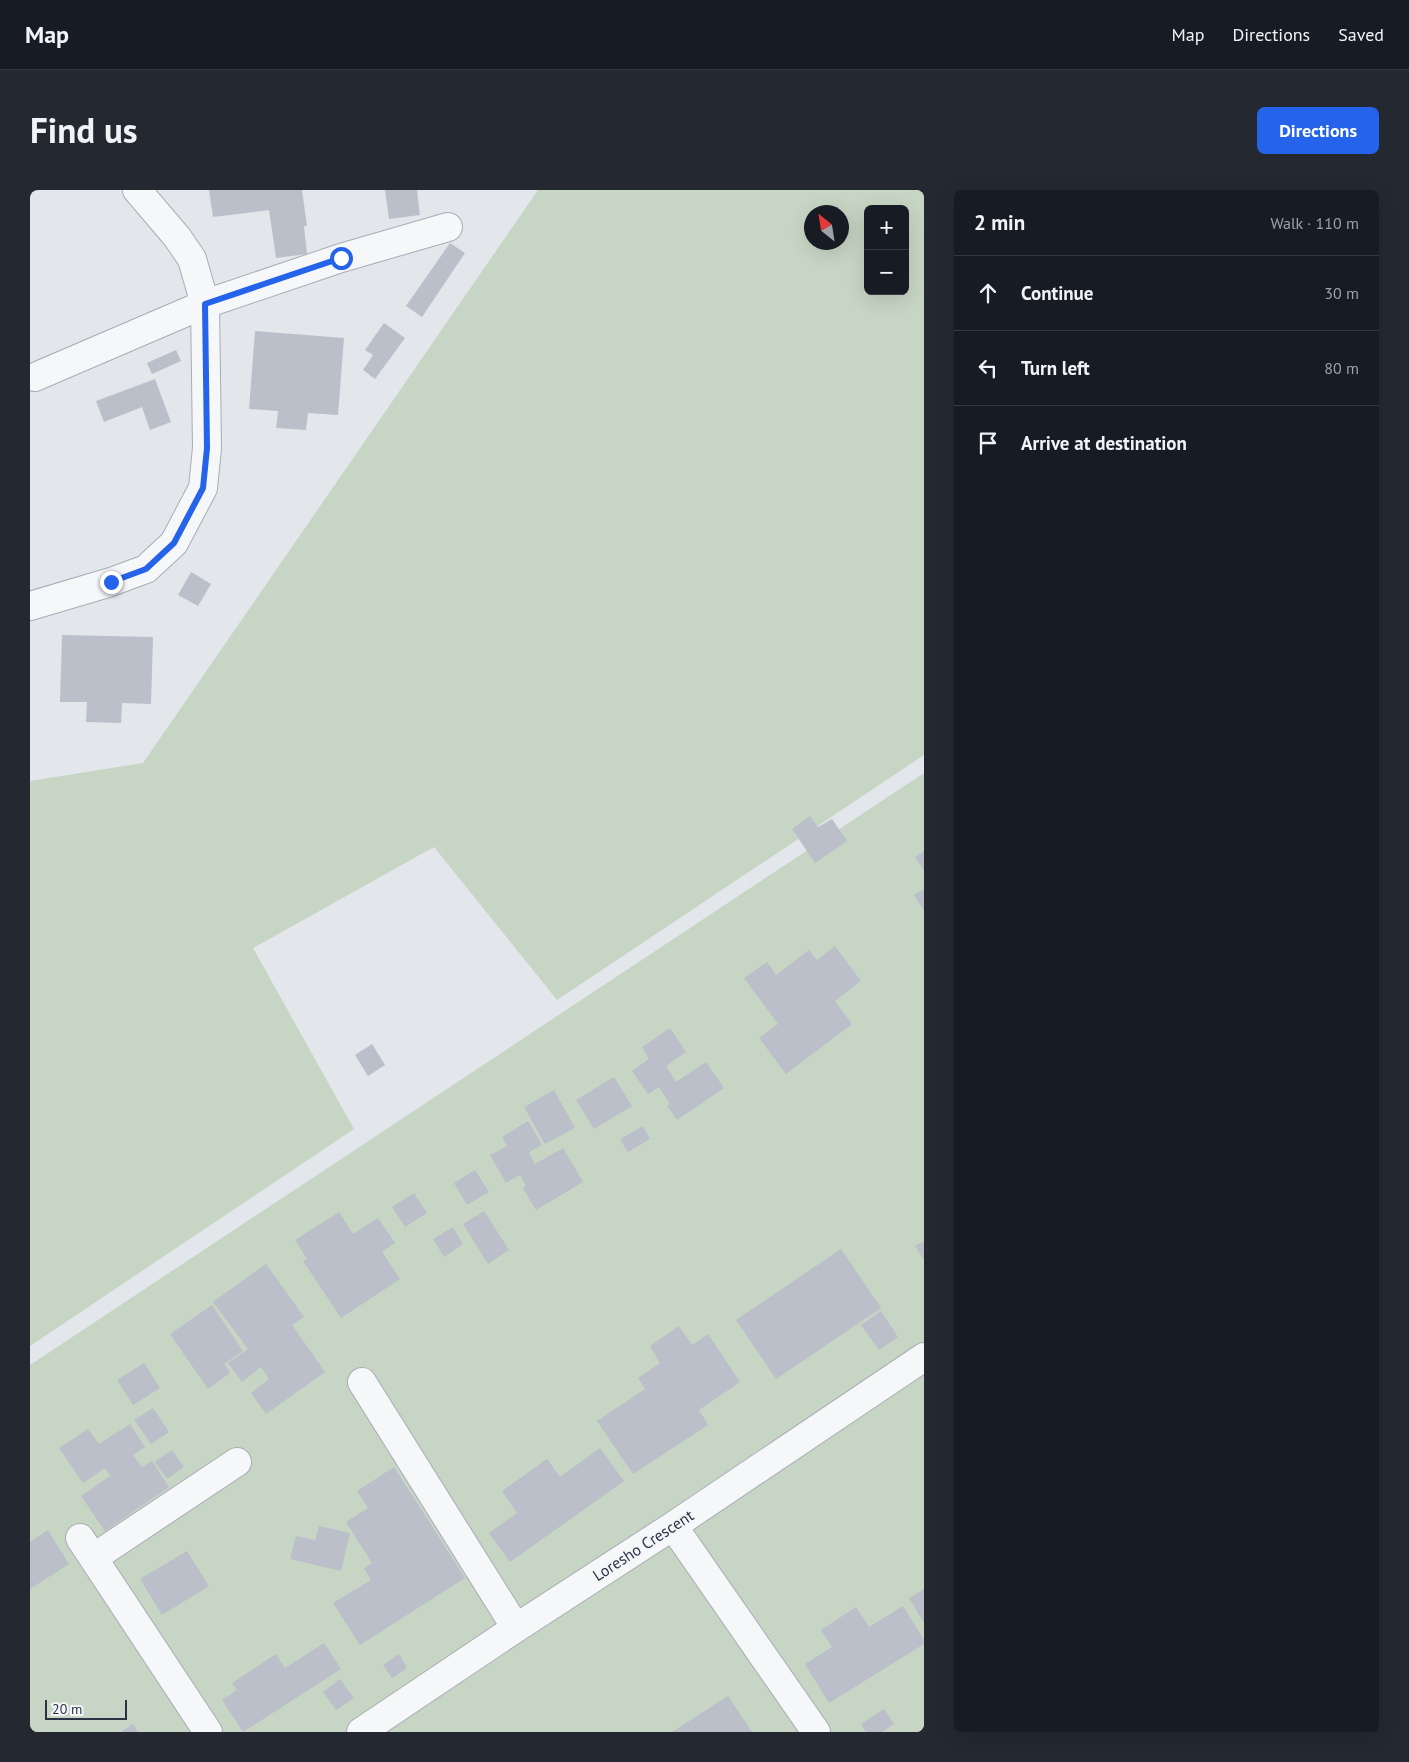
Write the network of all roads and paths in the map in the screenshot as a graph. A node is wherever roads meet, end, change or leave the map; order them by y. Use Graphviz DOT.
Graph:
graph roads {
  1 [pos="137,190"];
  2 [pos="448,227"];
  3 [pos="205,304"];
  4 [pos="35,377"];
  5 [pos="30,606"];
  6 [pos="924,1357"];
  7 [pos="362,1382"];
  8 [pos="237,1462"];
  9 [pos="673,1526"];
  10 [pos="516,1628"];
  11 [pos="208,1732"];
  12 [pos="362,1732"];
  13 [pos="816,1732"];
  1 -- 3 [label="street"];
  2 -- 3 [label="street"];
  3 -- 4 [label="street"];
  3 -- 5 [label="street"];
  6 -- 9 [label="street, Loresho Crescent"];
  7 -- 10 [label="street"];
  8 -- 11 [label="street"];
  9 -- 10 [label="street, Loresho Crescent"];
  9 -- 13 [label="street"];
  10 -- 12 [label="street, Loresho Crescent"];
}
